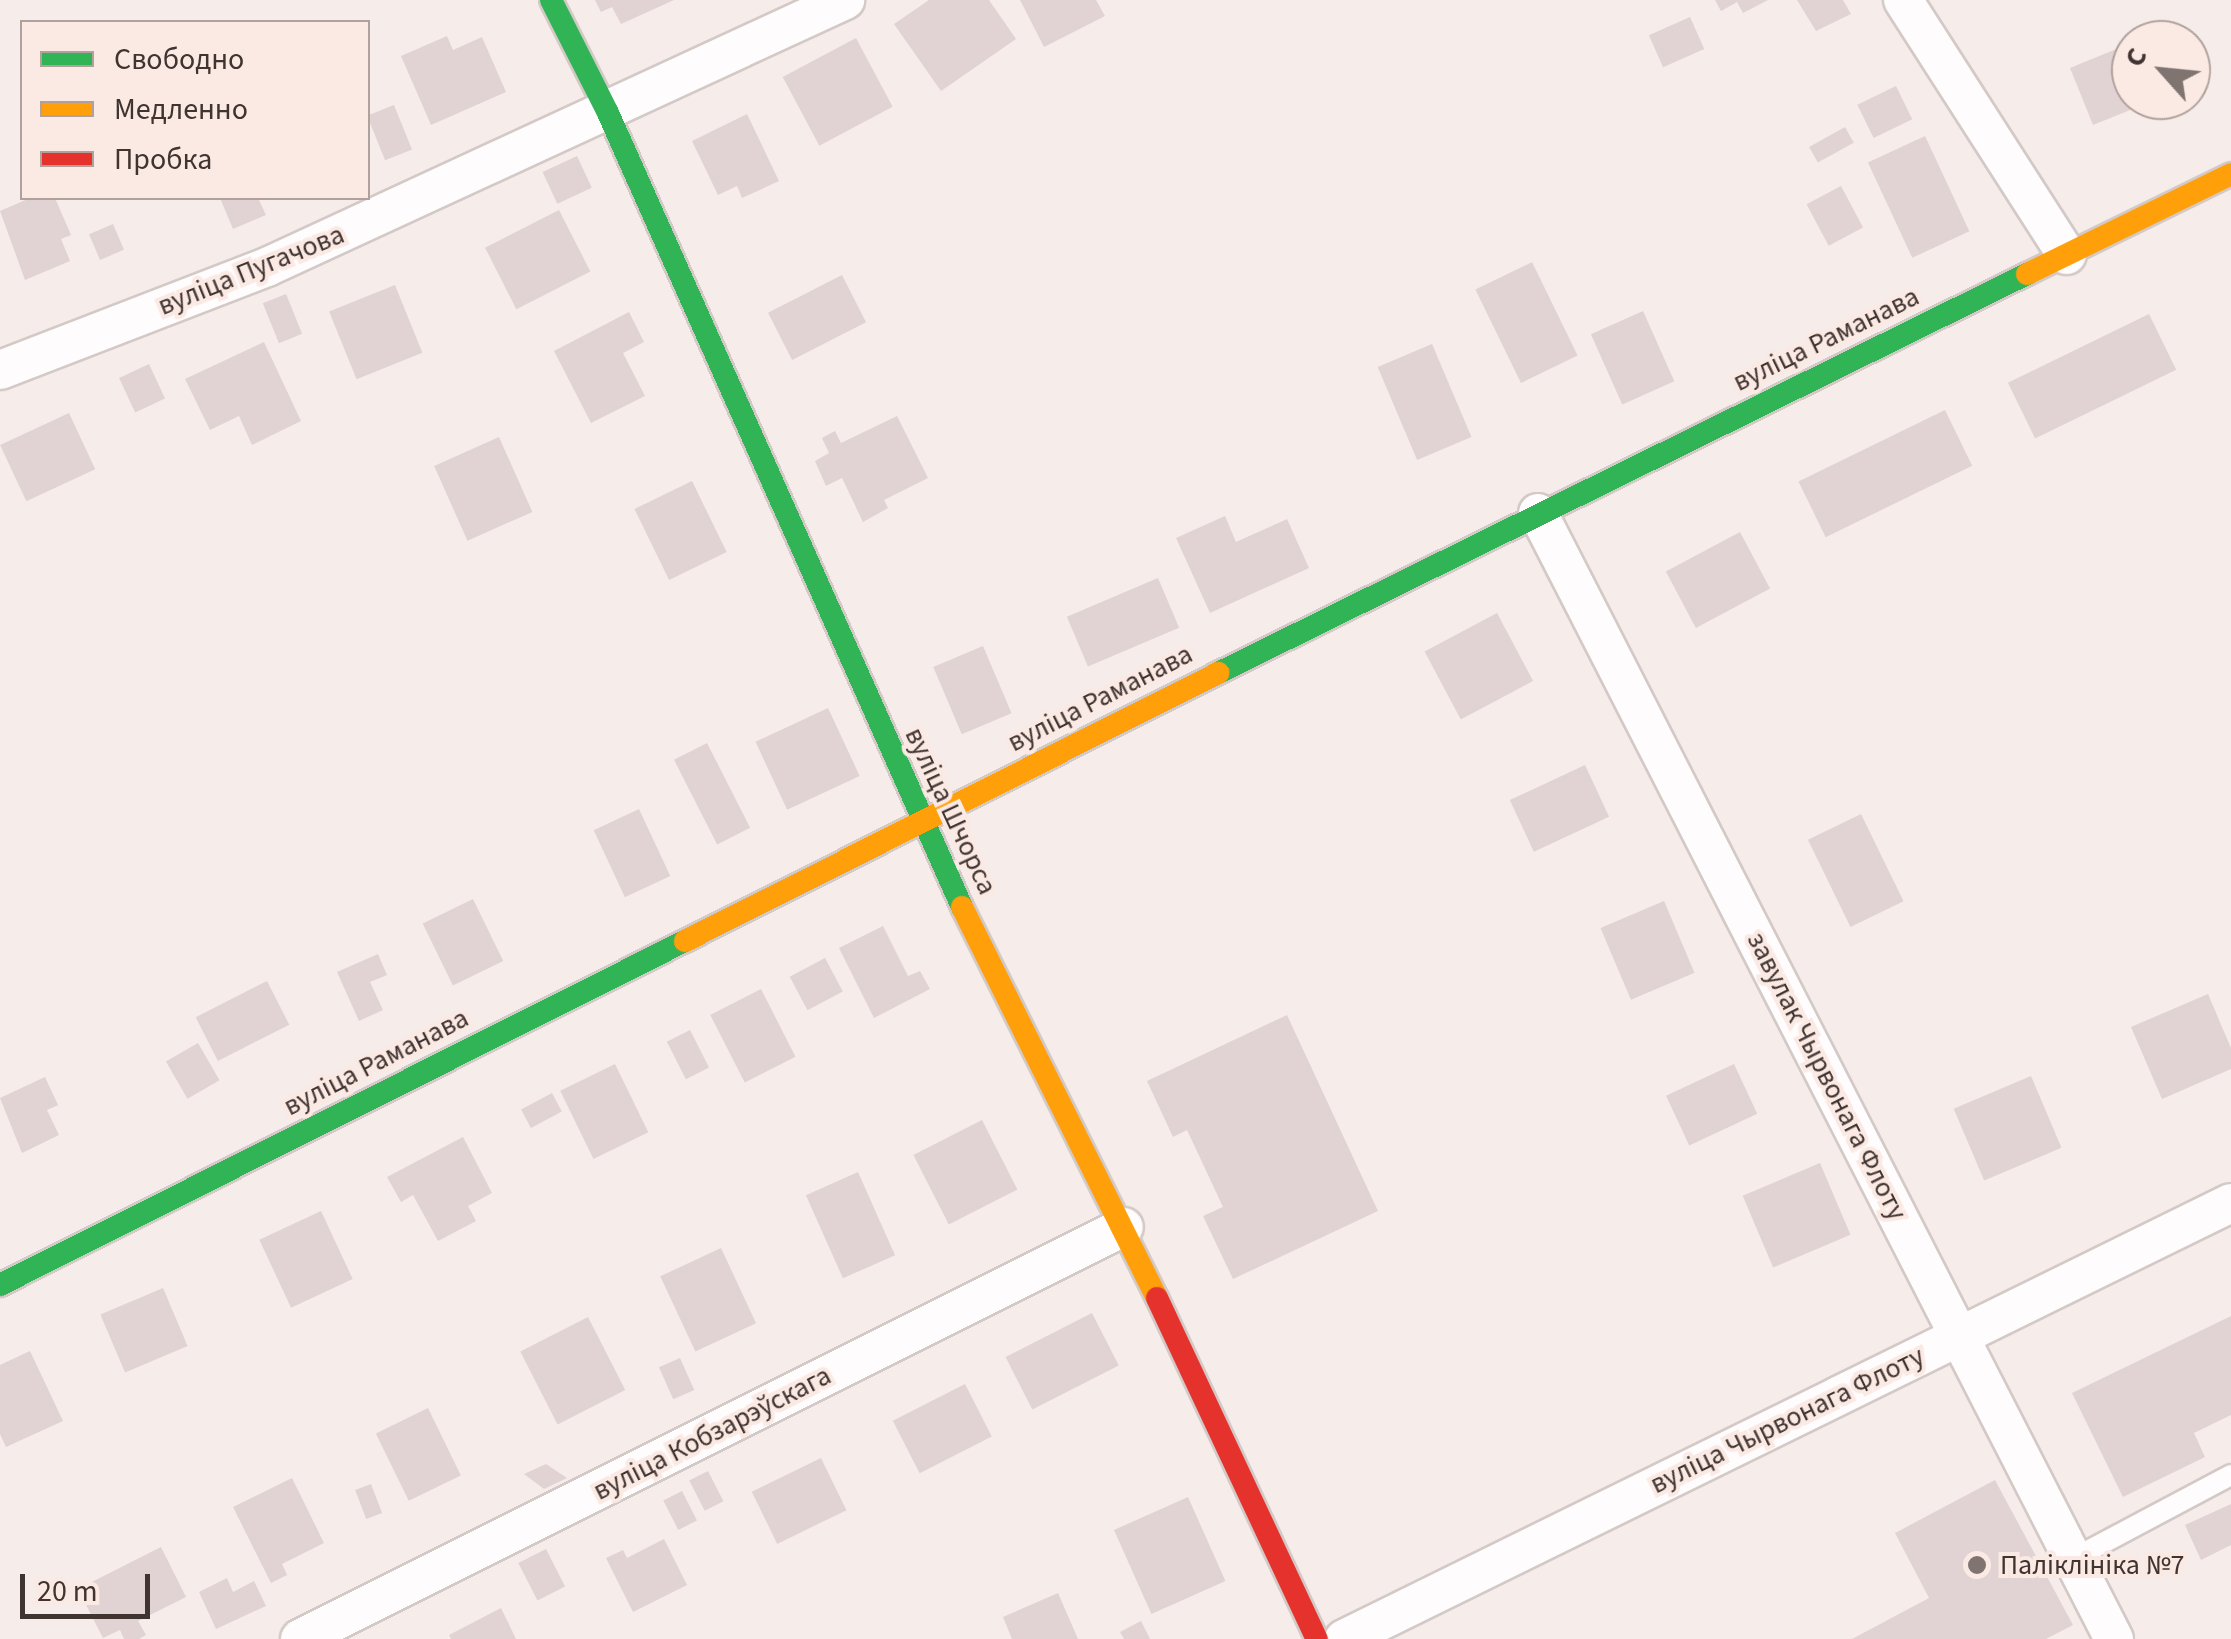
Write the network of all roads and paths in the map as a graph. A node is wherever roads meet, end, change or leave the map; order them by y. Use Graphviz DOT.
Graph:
graph roads {
  1 [pos="551,0"];
  2 [pos="845,0"];
  3 [pos="1902,0"];
  4 [pos="608,114"];
  5 [pos="2231,174"];
  6 [pos="2066,255"];
  7 [pos="0,370"];
  8 [pos="1538,513"];
  9 [pos="919,822"];
  10 [pos="2231,1202"];
  11 [pos="1124,1227"];
  12 [pos="0,1286"];
  13 [pos="1960,1335"];
  14 [pos="2231,1475"];
  15 [pos="2074,1559"];
  16 [pos="300,1639"];
  17 [pos="1317,1639"];
  18 [pos="1344,1639"];
  19 [pos="2114,1639"];
  1 -- 4 [label="main road, вуліца Шчорса"];
  2 -- 4 [label="street, вуліца Пугачова"];
  3 -- 6 [label="street"];
  4 -- 7 [label="street, вуліца Пугачова"];
  4 -- 9 [label="main road, вуліца Шчорса"];
  5 -- 6 [label="main road, вуліца Раманава"];
  6 -- 8 [label="main road, вуліца Раманава"];
  8 -- 9 [label="main road, вуліца Раманава"];
  8 -- 13 [label="street, завулак Чырвонага Флоту"];
  9 -- 11 [label="main road, вуліца Шчорса"];
  9 -- 12 [label="main road, вуліца Раманава"];
  10 -- 13 [label="street, вуліца Чырвонага Флоту"];
  11 -- 16 [label="street, вуліца Кобзарэўскага"];
  11 -- 17 [label="main road, вуліца Шчорса"];
  13 -- 15 [label="street, завулак Чырвонага Флоту"];
  13 -- 18 [label="street, вуліца Чырвонага Флоту"];
  14 -- 15 [label="lane"];
  15 -- 19 [label="street, завулак Чырвонага Флоту"];
}
